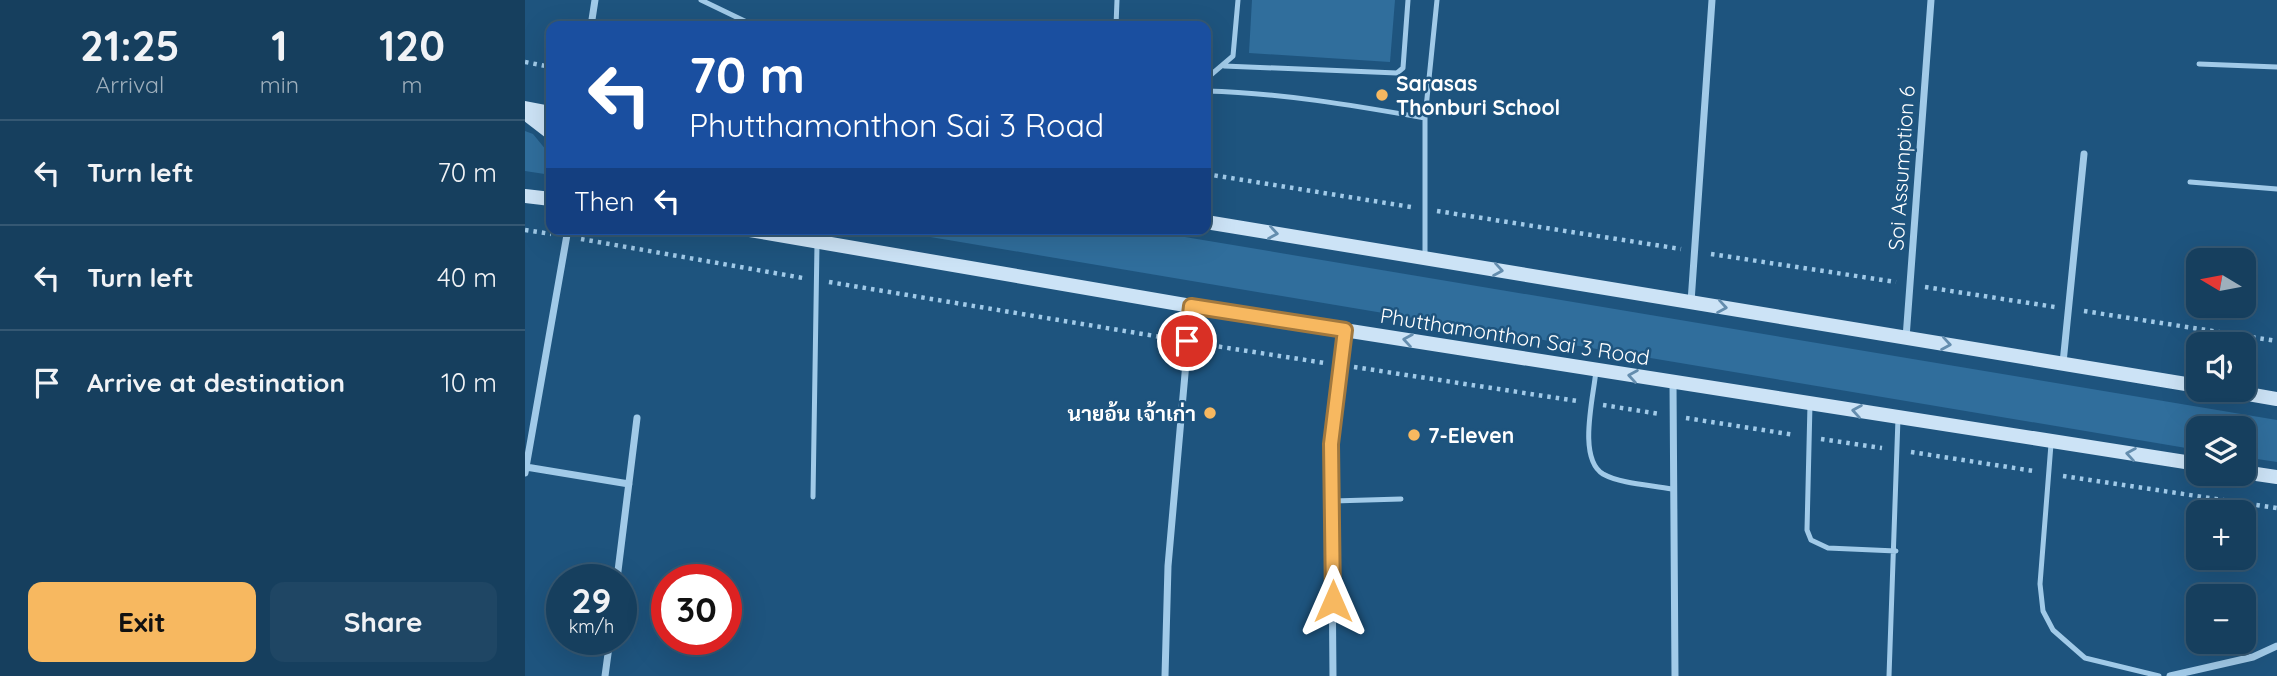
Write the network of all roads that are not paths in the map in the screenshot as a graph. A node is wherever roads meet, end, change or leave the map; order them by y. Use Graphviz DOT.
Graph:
graph roads {
  1 [pos="596,0"];
  2 [pos="701,0"];
  3 [pos="1117,0"];
  4 [pos="1238,0"];
  5 [pos="1408,0"];
  6 [pos="1437,0"];
  7 [pos="1712,0"];
  8 [pos="1931,0"];
  9 [pos="592,21"];
  10 [pos="745,21"];
  11 [pos="1116,21"];
  12 [pos="2199,64"];
  13 [pos="1224,66"];
  14 [pos="2277,67"];
  15 [pos="1211,75"];
  16 [pos="1211,91"];
  17 [pos="525,111"];
  18 [pos="546,113"];
  19 [pos="1425,118"];
  20 [pos="546,129"];
  21 [pos="2084,155"];
  22 [pos="2190,181"];
  23 [pos="2277,189"];
  24 [pos="525,196"];
  25 [pos="546,198"];
  26 [pos="1211,223"];
  27 [pos="567,235"];
  28 [pos="780,235"];
  29 [pos="817,241"];
  30 [pos="1426,258"];
  31 [pos="1691,302"];
  32 [pos="1191,306"];
  33 [pos="1345,330"];
  34 [pos="1906,338"];
  35 [pos="2063,364"];
  36 [pos="1597,370"];
  37 [pos="1673,382"];
  38 [pos="2186,384"];
  39 [pos="2256,395"];
  40 [pos="2277,399"];
  41 [pos="1810,404"];
  42 [pos="637,418"];
  43 [pos="1898,418"];
  44 [pos="2051,442"];
  45 [pos="2186,462"];
  46 [pos="526,467"];
  47 [pos="525,473"];
  48 [pos="2256,474"];
  49 [pos="2277,477"];
  50 [pos="629,484"];
  51 [pos="1672,489"];
  52 [pos="813,497"];
  53 [pos="1401,499"];
  54 [pos="1333,501"];
  55 [pos="1896,551"];
  56 [pos="619,564"];
  57 [pos="2277,646"];
  58 [pos="608,655"];
  59 [pos="605,676"];
  60 [pos="1164,676"];
  61 [pos="1333,676"];
  62 [pos="1675,676"];
  63 [pos="1889,676"];
  64 [pos="2159,676"];
  65 [pos="2170,676"];
  1 -- 9 [label="street"];
  2 -- 10 [label="lane"];
  3 -- 11 [label="lane"];
  4 -- 13 [label="lane"];
  5 -- 13 [label="lane"];
  6 -- 19 [label="lane"];
  7 -- 31 [label="street"];
  8 -- 34 [label="street, Soi Assumption 6"];
  12 -- 14 [label="lane"];
  13 -- 15 [label="lane"];
  16 -- 19 [label="lane"];
  17 -- 18 [label="main road"];
  17 -- 20 [label="main road"];
  19 -- 30 [label="lane"];
  21 -- 35 [label="street"];
  22 -- 23 [label="lane"];
  24 -- 25 [label="main road"];
  26 -- 30 [label="main road, one-way"];
  27 -- 46 [label="street"];
  28 -- 29 [label="main road, Phutthamonthon Sai 3 Road"];
  29 -- 32 [label="main road, Phutthamonthon Sai 3 Road"];
  29 -- 52 [label="lane"];
  30 -- 31 [label="main road, one-way"];
  31 -- 34 [label="main road, one-way"];
  32 -- 33 [label="main road, Phutthamonthon Sai 3 Road"];
  32 -- 60 [label="street"];
  36 -- 33 [label="main road, Phutthamonthon Sai 3 Road, one-way"];
  33 -- 54 [label="street"];
  34 -- 35 [label="main road, one-way"];
  35 -- 38 [label="main road"];
  37 -- 36 [label="main road, Phutthamonthon Sai 3 Road, one-way"];
  36 -- 51 [label="lane"];
  37 -- 41 [label="main road, Phutthamonthon Sai 3 Road"];
  37 -- 51 [label="street"];
  39 -- 40 [label="main road"];
  43 -- 41 [label="main road, Phutthamonthon Sai 3 Road, one-way"];
  41 -- 55 [label="lane"];
  42 -- 50 [label="street"];
  43 -- 44 [label="main road, Phutthamonthon Sai 3 Road"];
  43 -- 55 [label="lane"];
  45 -- 44 [label="main road, Phutthamonthon Sai 3 Road, one-way"];
  44 -- 64 [label="lane"];
  46 -- 47 [label="street"];
  46 -- 50 [label="street"];
  48 -- 49 [label="main road"];
  50 -- 56 [label="street"];
  51 -- 62 [label="street"];
  53 -- 54 [label="lane"];
  54 -- 61 [label="street"];
  55 -- 63 [label="lane"];
  57 -- 65 [label="street"];
  58 -- 59 [label="street"];
}
